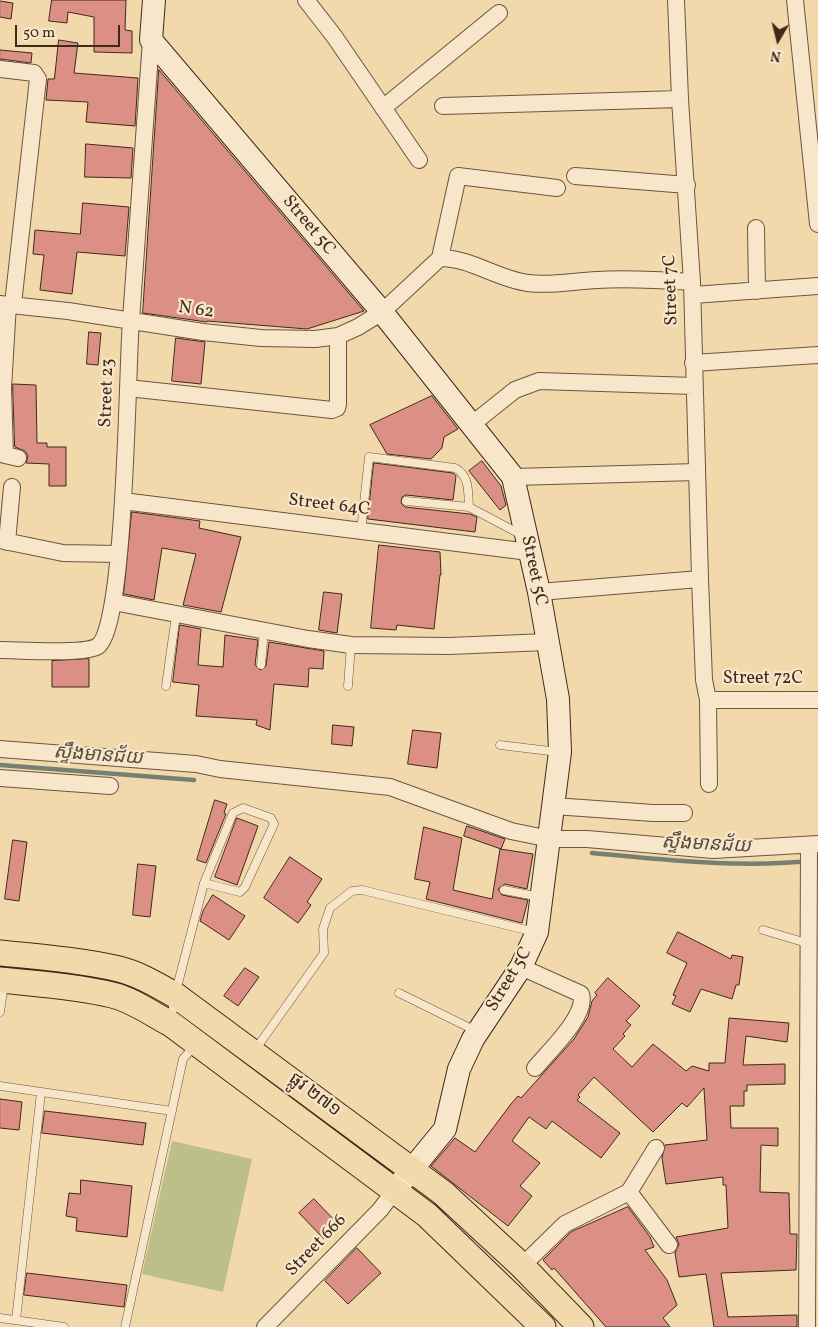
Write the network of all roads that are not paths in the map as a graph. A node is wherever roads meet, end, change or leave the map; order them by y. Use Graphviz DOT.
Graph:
graph roads {
  1 [pos="154,0"];
  2 [pos="306,0"];
  3 [pos="676,0"];
  4 [pos="795,0"];
  5 [pos="499,12"];
  6 [pos="151,40"];
  7 [pos="0,69"];
  8 [pos="680,99"];
  9 [pos="443,106"];
  10 [pos="383,108"];
  11 [pos="419,160"];
  12 [pos="575,176"];
  13 [pos="687,185"];
  14 [pos="557,188"];
  15 [pos="818,224"];
  16 [pos="756,228"];
  17 [pos="440,258"];
  18 [pos="818,286"];
  19 [pos="693,288"];
  20 [pos="757,291"];
  21 [pos="7,304"];
  22 [pos="382,312"];
  23 [pos="130,322"];
  24 [pos="338,336"];
  25 [pos="818,355"];
  26 [pos="693,363"];
  27 [pos="694,386"];
  28 [pos="128,388"];
  29 [pos="472,425"];
  30 [pos="18,458"];
  31 [pos="697,472"];
  32 [pos="513,477"];
  33 [pos="12,487"];
  34 [pos="123,501"];
  35 [pos="406,501"];
  36 [pos="469,507"];
  37 [pos="361,531"];
  38 [pos="4,541"];
  39 [pos="527,545"];
  40 [pos="118,554"];
  41 [pos="700,579"];
  42 [pos="539,592"];
  43 [pos="113,602"];
  44 [pos="176,615"];
  45 [pos="264,630"];
  46 [pos="547,642"];
  47 [pos="351,645"];
  48 [pos="0,650"];
  49 [pos="261,665"];
  50 [pos="166,686"];
  51 [pos="348,686"];
  52 [pos="818,696"];
  53 [pos="708,700"];
  54 [pos="500,745"];
  55 [pos="0,749"];
  56 [pos="560,752"];
  57 [pos="0,778"];
  58 [pos="708,784"];
  59 [pos="110,786"];
  60 [pos="554,806"];
  61 [pos="684,813"];
  62 [pos="550,839"];
  63 [pos="812,852"];
  64 [pos="204,883"];
  65 [pos="504,890"];
  66 [pos="542,897"];
  67 [pos="763,930"];
  68 [pos="537,932"];
  69 [pos="810,944"];
  70 [pos="4,967"];
  71 [pos="521,967"];
  72 [pos="814,976"];
  73 [pos="399,994"];
  74 [pos="175,995"];
  75 [pos="0,1012"];
  76 [pos="171,1024"];
  77 [pos="478,1032"];
  78 [pos="197,1042"];
  79 [pos="254,1051"];
  80 [pos="535,1068"];
  81 [pos="0,1086"];
  82 [pos="41,1092"];
  83 [pos="172,1111"];
  84 [pos="656,1148"];
  85 [pos="413,1170"];
  86 [pos="395,1190"];
  87 [pos="629,1192"];
  88 [pos="813,1202"];
  89 [pos="669,1245"];
  90 [pos="522,1266"];
  91 [pos="0,1318"];
  92 [pos="16,1320"];
  93 [pos="64,1327"];
  94 [pos="125,1327"];
  95 [pos="265,1327"];
  96 [pos="542,1327"];
  97 [pos="581,1327"];
  98 [pos="807,1327"];
  1 -- 6 [label="street"];
  2 -- 10 [label="street"];
  3 -- 8 [label="street, Street 7C"];
  4 -- 15 [label="street"];
  5 -- 10 [label="street"];
  6 -- 22 [label="street, Street 5C"];
  6 -- 23 [label="street, Street 23"];
  7 -- 21 [label="street"];
  8 -- 9 [label="street"];
  8 -- 13 [label="street, Street 7C"];
  10 -- 11 [label="street"];
  12 -- 13 [label="street"];
  13 -- 19 [label="street, Street 7C"];
  14 -- 17 [label="street"];
  16 -- 20 [label="street"];
  17 -- 19 [label="street"];
  17 -- 22 [label="street, N 62"];
  18 -- 20 [label="street"];
  19 -- 20 [label="street"];
  19 -- 26 [label="street, Street 7C"];
  21 -- 23 [label="street, N 62"];
  21 -- 30 [label="street"];
  22 -- 24 [label="street, N 62"];
  22 -- 29 [label="street, Street 5C"];
  23 -- 24 [label="street, N 62"];
  23 -- 28 [label="street, Street 23"];
  24 -- 28 [label="street"];
  25 -- 26 [label="street"];
  26 -- 27 [label="street, Street 7C"];
  27 -- 29 [label="street"];
  27 -- 31 [label="street, Street 7C"];
  28 -- 34 [label="street, Street 23"];
  29 -- 32 [label="street, Street 5C"];
  31 -- 32 [label="street"];
  31 -- 41 [label="street, Street 7C"];
  32 -- 39 [label="street, Street 5C"];
  33 -- 38 [label="street"];
  34 -- 37 [label="street, Street 64C"];
  34 -- 40 [label="street, Street 23"];
  35 -- 36 [label="lane"];
  36 -- 37 [label="lane"];
  36 -- 39 [label="lane"];
  37 -- 39 [label="street, Street 64C"];
  38 -- 40 [label="street"];
  39 -- 42 [label="street, Street 5C"];
  40 -- 43 [label="street, Street 23"];
  41 -- 42 [label="street"];
  41 -- 53 [label="street, Street 7C"];
  42 -- 46 [label="street, Street 5C"];
  43 -- 44 [label="street"];
  43 -- 48 [label="street, Street 23"];
  44 -- 45 [label="street"];
  44 -- 50 [label="lane"];
  45 -- 47 [label="street"];
  45 -- 49 [label="lane"];
  46 -- 47 [label="street"];
  46 -- 56 [label="street, Street 5C"];
  47 -- 51 [label="lane"];
  52 -- 53 [label="street, Street 72C"];
  53 -- 58 [label="street, Street 7C"];
  54 -- 56 [label="lane"];
  55 -- 62 [label="street"];
  56 -- 60 [label="street, Street 5C"];
  57 -- 59 [label="street"];
  60 -- 61 [label="street"];
  60 -- 62 [label="street, Street 5C"];
  62 -- 63 [label="street"];
  62 -- 66 [label="street, Street 5C"];
  63 -- 69 [label="street"];
  64 -- 64 [label="lane"];
  64 -- 74 [label="lane"];
  65 -- 66 [label="lane"];
  66 -- 68 [label="street, Street 5C"];
  67 -- 69 [label="lane"];
  68 -- 71 [label="street, Street 5C"];
  68 -- 79 [label="lane"];
  69 -- 72 [label="street"];
  70 -- 74 [label="main road, ផ្លូវ ២៧១"];
  70 -- 75 [label="lane"];
  70 -- 76 [label="main road, ផ្លូវ ២៧១"];
  71 -- 77 [label="street, Street 5C"];
  71 -- 80 [label="street"];
  72 -- 88 [label="street"];
  73 -- 77 [label="lane"];
  74 -- 76 [label="lane"];
  74 -- 79 [label="main road, ផ្លូវ ២៧១"];
  76 -- 78 [label="main road, ផ្លូវ ២៧១"];
  77 -- 85 [label="street, Street 5C"];
  78 -- 83 [label="lane"];
  78 -- 86 [label="main road, ផ្លូវ ២៧១"];
  79 -- 85 [label="main road, ផ្លូវ ២៧១"];
  81 -- 82 [label="lane"];
  82 -- 83 [label="lane"];
  82 -- 92 [label="lane"];
  83 -- 94 [label="lane"];
  84 -- 87 [label="street"];
  85 -- 86 [label="street, Street 5C"];
  85 -- 90 [label="main road, ផ្លូវ ២៧១"];
  86 -- 95 [label="street, Street 666"];
  86 -- 96 [label="main road, ផ្លូវ ២៧១"];
  87 -- 89 [label="street"];
  87 -- 90 [label="street"];
  88 -- 98 [label="street"];
  90 -- 97 [label="main road, ផ្លូវ ២៧១"];
  91 -- 92 [label="lane"];
  92 -- 93 [label="lane"];
}
